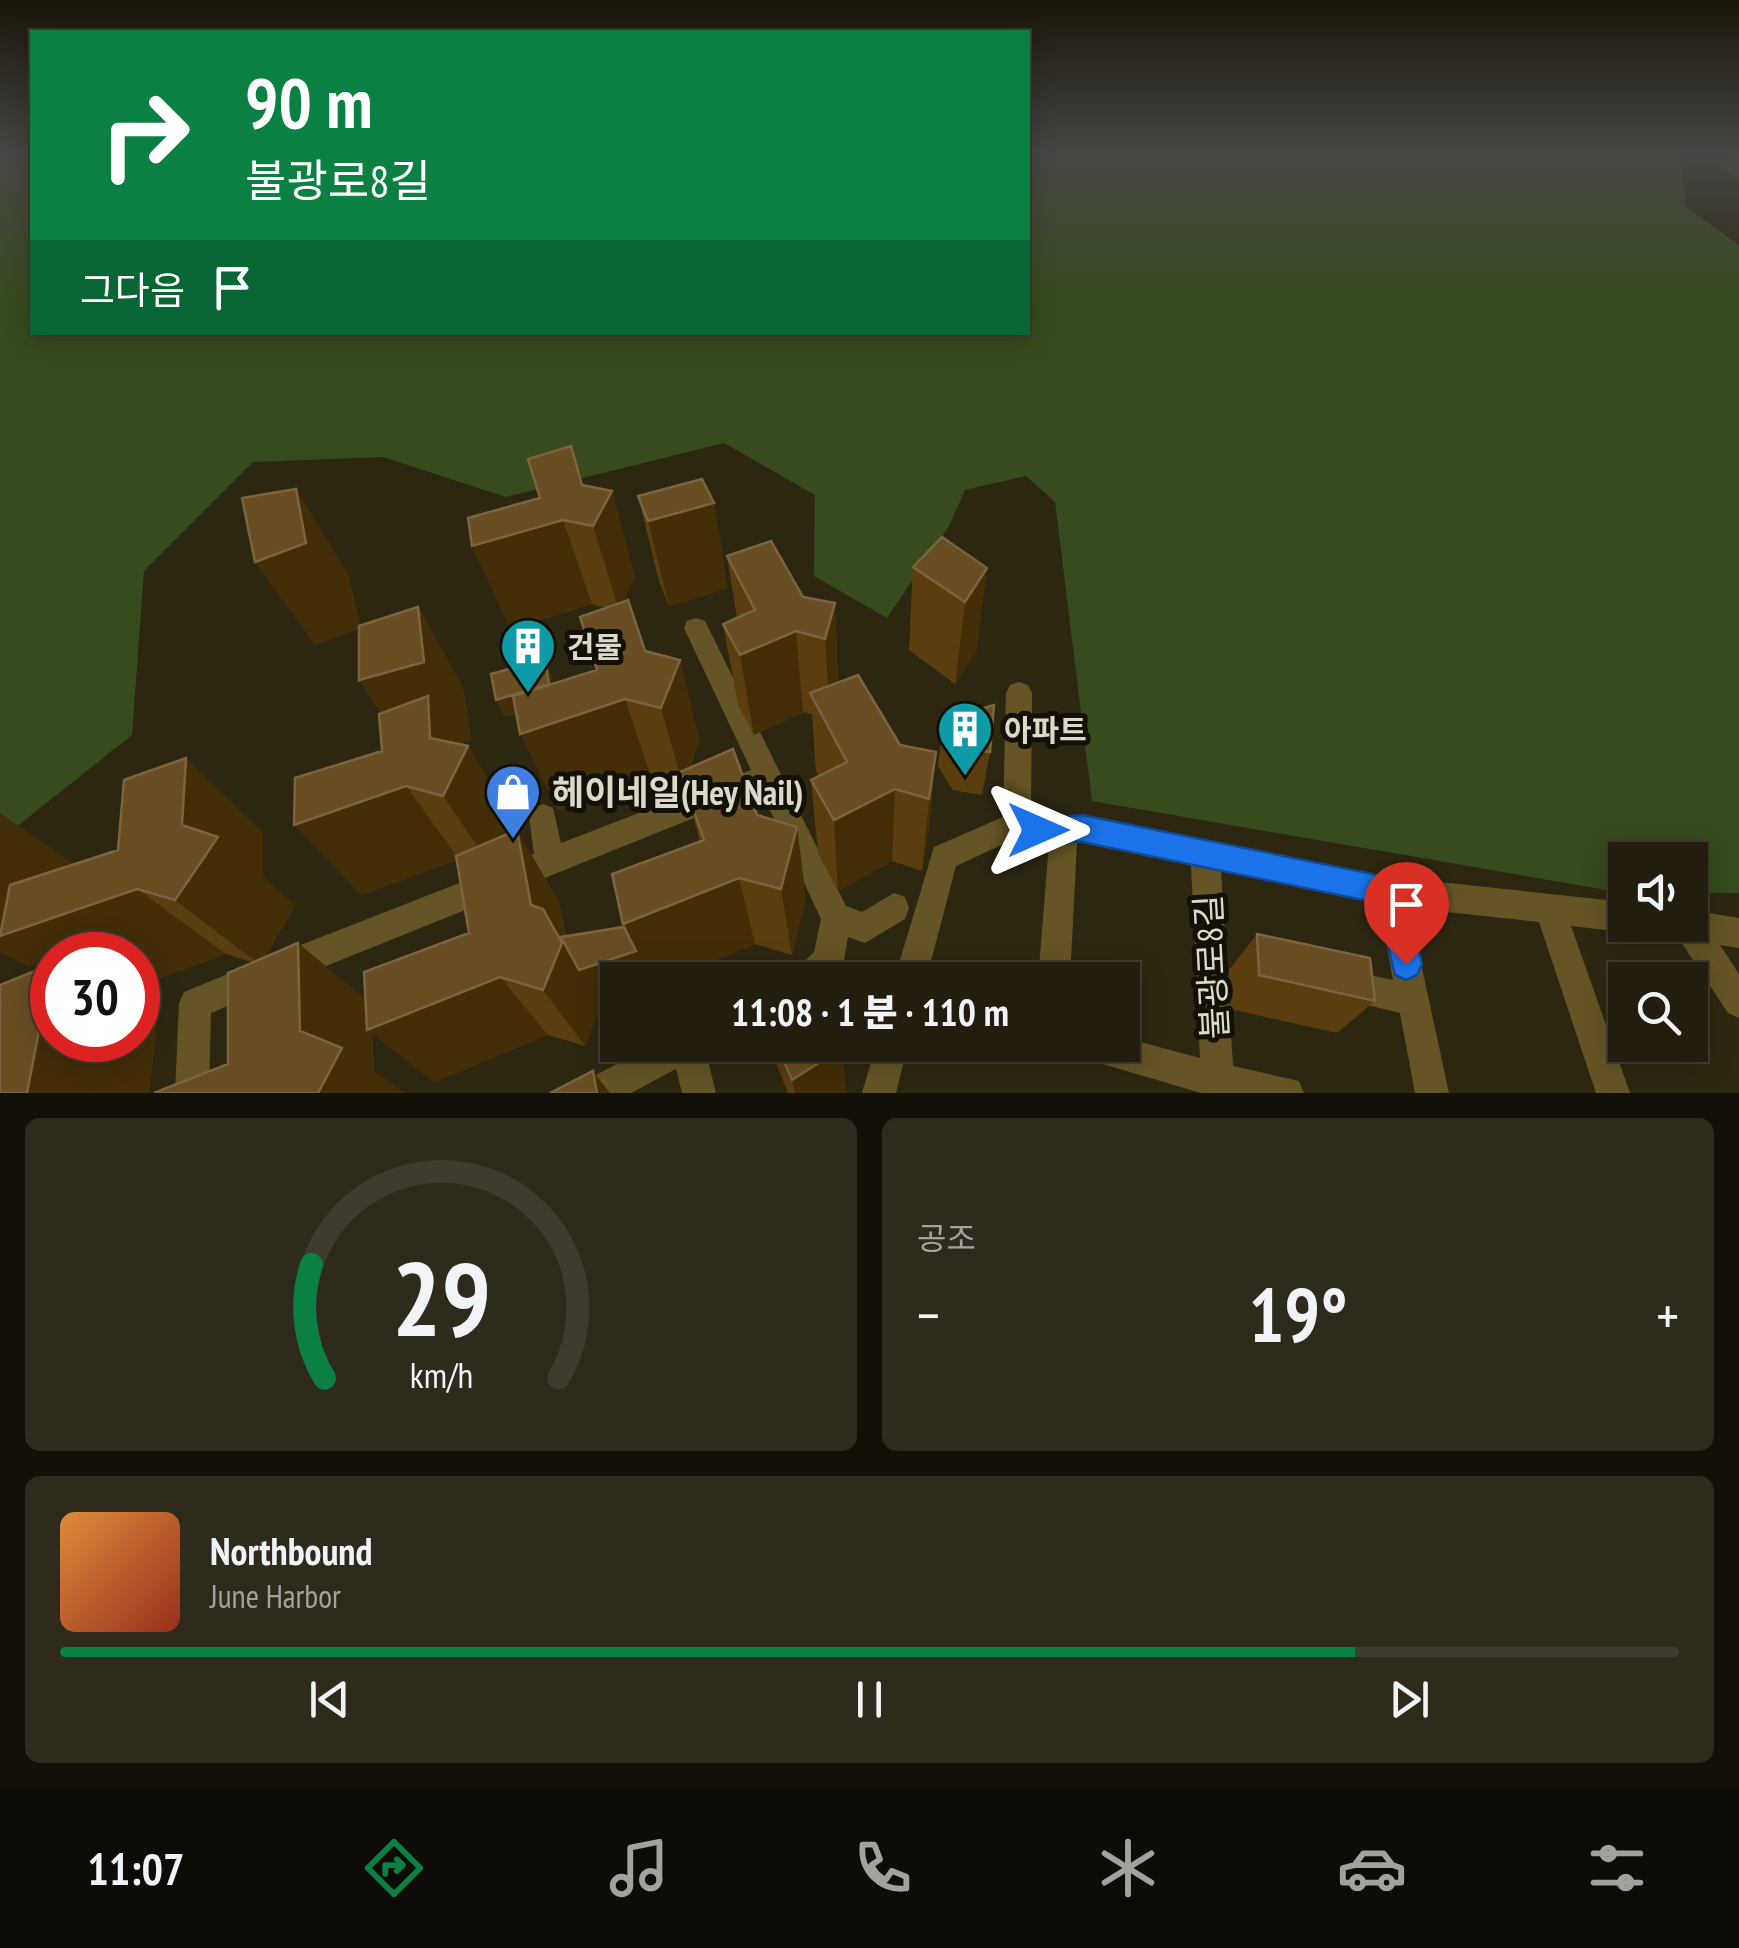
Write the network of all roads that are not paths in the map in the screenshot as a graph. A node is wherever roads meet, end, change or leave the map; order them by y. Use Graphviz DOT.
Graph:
graph roads {
  1 [pos="696,628"];
  2 [pos="1019,693"];
  3 [pos="767,776"];
  4 [pos="543,817"];
  5 [pos="1064,829"];
  6 [pos="1010,830"];
  7 [pos="1205,854"];
  8 [pos="550,862"];
  9 [pos="1391,891"];
  10 [pos="894,908"];
  11 [pos="1550,909"];
  12 [pos="1608,916"];
  13 [pos="836,918"];
  14 [pos="1708,928"];
  15 [pos="1739,932"];
  16 [pos="1700,942"];
  17 [pos="1210,958"];
  18 [pos="826,962"];
  19 [pos="915,962"];
  20 [pos="1055,962"];
  21 [pos="1248,966"];
  22 [pos="1321,981"];
  23 [pos="1413,1000"];
  24 [pos="1739,1002"];
  25 [pos="1140,1061"];
  26 [pos="656,1062"];
  27 [pos="691,1062"];
  28 [pos="887,1062"];
  29 [pos="1218,1086"];
  30 [pos="192,1093"];
  31 [pos="596,1093"];
  32 [pos="698,1093"];
  33 [pos="879,1093"];
  34 [pos="1286,1093"];
  35 [pos="1432,1093"];
  36 [pos="1613,1093"];
  1 -- 3 [label="street"];
  2 -- 6 [label="street"];
  3 -- 8 [label="street"];
  3 -- 13 [label="street"];
  4 -- 8 [label="street"];
  5 -- 6 [label="street"];
  5 -- 7 [label="street"];
  5 -- 20 [label="street"];
  6 -- 19 [label="street"];
  7 -- 9 [label="street"];
  7 -- 17 [label="street, 불광로8길"];
  8 -- 30 [label="street"];
  9 -- 11 [label="street"];
  9 -- 23 [label="street"];
  10 -- 13 [label="street"];
  11 -- 12 [label="street"];
  11 -- 36 [label="street"];
  13 -- 18 [label="street"];
  14 -- 15 [label="street"];
  16 -- 24 [label="street"];
  17 -- 21 [label="street"];
  17 -- 29 [label="street, 불광로8길"];
  22 -- 23 [label="street"];
  23 -- 35 [label="street"];
  25 -- 29 [label="street, 불광로8길"];
  26 -- 31 [label="street"];
  27 -- 32 [label="street"];
  28 -- 33 [label="street"];
  29 -- 34 [label="street, 불광로8길"];
}
